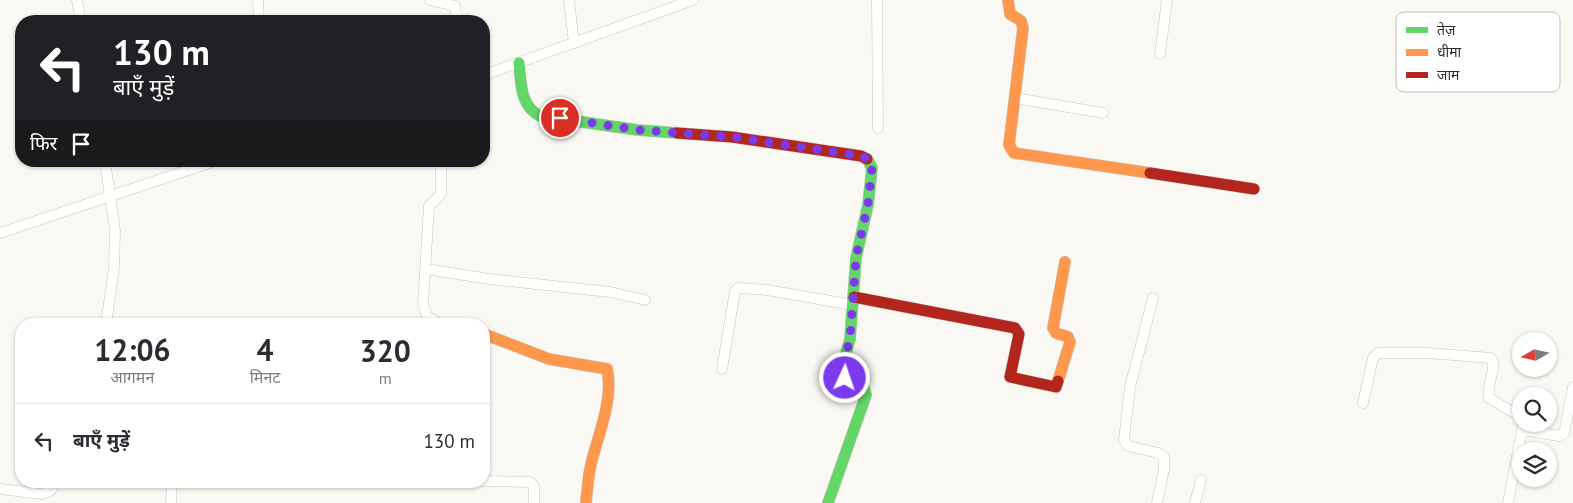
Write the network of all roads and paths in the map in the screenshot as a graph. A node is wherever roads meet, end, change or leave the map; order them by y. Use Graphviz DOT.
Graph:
graph roads {
  1 [pos="77,0"];
  2 [pos="258,0"];
  3 [pos="430,0"];
  4 [pos="569,0"];
  5 [pos="693,0"];
  6 [pos="877,0"];
  7 [pos="1008,0"];
  8 [pos="1166,0"];
  9 [pos="667,5"];
  10 [pos="79,15"];
  11 [pos="259,15"];
  12 [pos="456,15"];
  13 [pos="574,43"];
  14 [pos="1160,54"];
  15 [pos="519,63"];
  16 [pos="490,73"];
  17 [pos="1015,98"];
  18 [pos="1103,113"];
  19 [pos="878,128"];
  20 [pos="106,167"];
  21 [pos="197,167"];
  22 [pos="441,167"];
  23 [pos="1254,189"];
  24 [pos="111,195"];
  25 [pos="0,233"];
  26 [pos="1065,262"];
  27 [pos="426,269"];
  28 [pos="1153,298"];
  29 [pos="645,300"];
  30 [pos="853,301"];
  31 [pos="107,318"];
  32 [pos="430,318"];
  33 [pos="490,336"];
  34 [pos="722,369"];
  35 [pos="1573,387"];
  36 [pos="1363,403"];
  37 [pos="1512,412"];
  38 [pos="1522,432"];
  39 [pos="1542,432"];
  40 [pos="1201,480"];
  41 [pos="490,481"];
  42 [pos="52,488"];
  43 [pos="172,488"];
  44 [pos="0,489"];
  45 [pos="171,503"];
  46 [pos="534,503"];
  47 [pos="586,503"];
  48 [pos="828,503"];
  49 [pos="1157,503"];
  50 [pos="1195,503"];
  51 [pos="1508,503"];
  1 -- 10 [label="street"];
  2 -- 11 [label="street"];
  3 -- 12 [label="street"];
  4 -- 13 [label="street"];
  5 -- 9 [label="street"];
  6 -- 19 [label="street"];
  7 -- 17 [label="street"];
  8 -- 14 [label="street"];
  9 -- 13 [label="street"];
  13 -- 15 [label="street"];
  15 -- 16 [label="street"];
  15 -- 30 [label="street"];
  17 -- 18 [label="street"];
  17 -- 23 [label="street"];
  20 -- 24 [label="street"];
  21 -- 24 [label="street"];
  22 -- 27 [label="street"];
  24 -- 25 [label="street"];
  24 -- 31 [label="street"];
  26 -- 30 [label="street"];
  27 -- 29 [label="street"];
  27 -- 32 [label="street"];
  28 -- 49 [label="street"];
  30 -- 34 [label="street"];
  30 -- 48 [label="street"];
  33 -- 47 [label="street"];
  35 -- 39 [label="street"];
  36 -- 37 [label="street"];
  38 -- 51 [label="street"];
  40 -- 50 [label="street"];
  41 -- 46 [label="street"];
  42 -- 44 [label="street"];
  43 -- 45 [label="street"];
}
